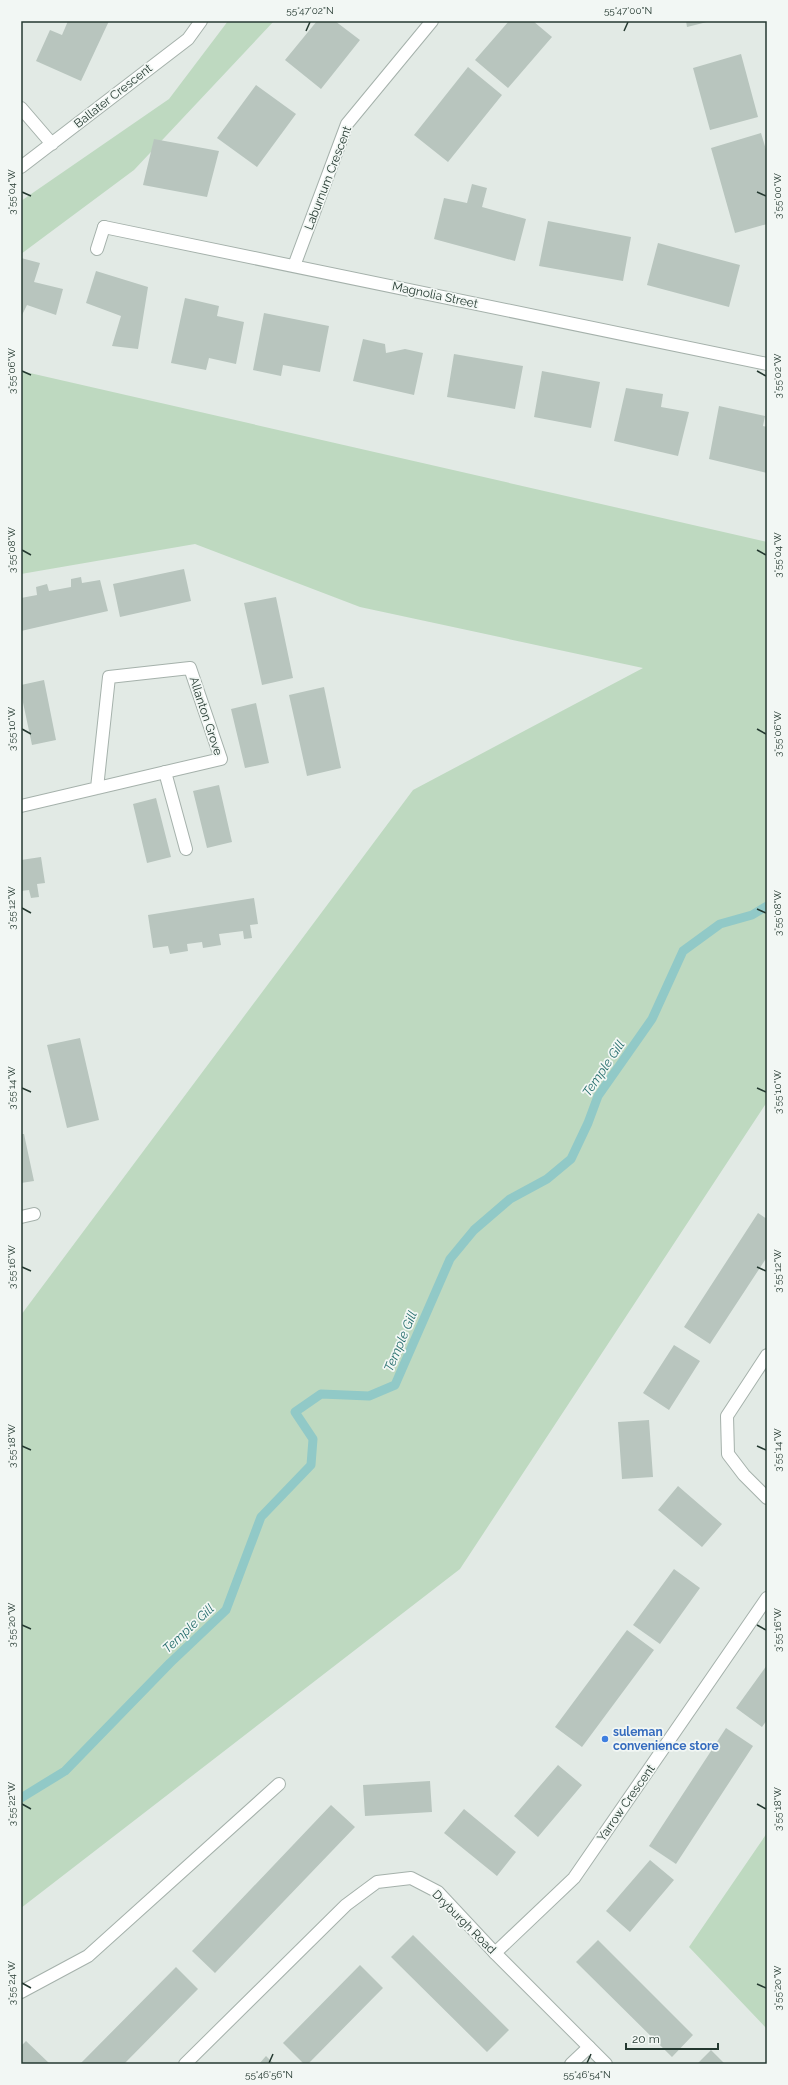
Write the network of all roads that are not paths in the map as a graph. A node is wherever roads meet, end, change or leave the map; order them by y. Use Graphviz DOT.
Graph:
graph roads {
  1 [pos="201,21"];
  2 [pos="432,21"];
  3 [pos="21,108"];
  4 [pos="52,144"];
  5 [pos="21,167"];
  6 [pos="98,249"];
  7 [pos="294,266"];
  8 [pos="767,364"];
  9 [pos="165,772"];
  10 [pos="97,788"];
  11 [pos="21,806"];
  12 [pos="186,849"];
  13 [pos="34,1214"];
  14 [pos="21,1217"];
  15 [pos="767,1356"];
  16 [pos="767,1498"];
  17 [pos="767,1598"];
  18 [pos="279,1784"];
  19 [pos="495,1953"];
  20 [pos="21,1992"];
  21 [pos="588,2047"];
  22 [pos="185,2064"];
  23 [pos="571,2064"];
  24 [pos="606,2064"];
  1 -- 4 [label="street, Ballater Crescent"];
  2 -- 7 [label="street, Laburnum Crescent"];
  3 -- 4 [label="street"];
  4 -- 5 [label="street, Ballater Crescent"];
  6 -- 7 [label="street, Magnolia Street"];
  7 -- 8 [label="street, Magnolia Street"];
  9 -- 10 [label="street, Allanton Grove"];
  9 -- 10 [label="street, Allanton Grove"];
  9 -- 12 [label="street"];
  10 -- 11 [label="street, Allanton Grove"];
  13 -- 14 [label="street"];
  15 -- 16 [label="street"];
  17 -- 19 [label="street, Yarrow Crescent"];
  18 -- 20 [label="street"];
  19 -- 21 [label="street, Dryburgh Road"];
  19 -- 22 [label="street, Dryburgh Road"];
  21 -- 23 [label="street"];
  21 -- 24 [label="street, Dryburgh Road"];
}
